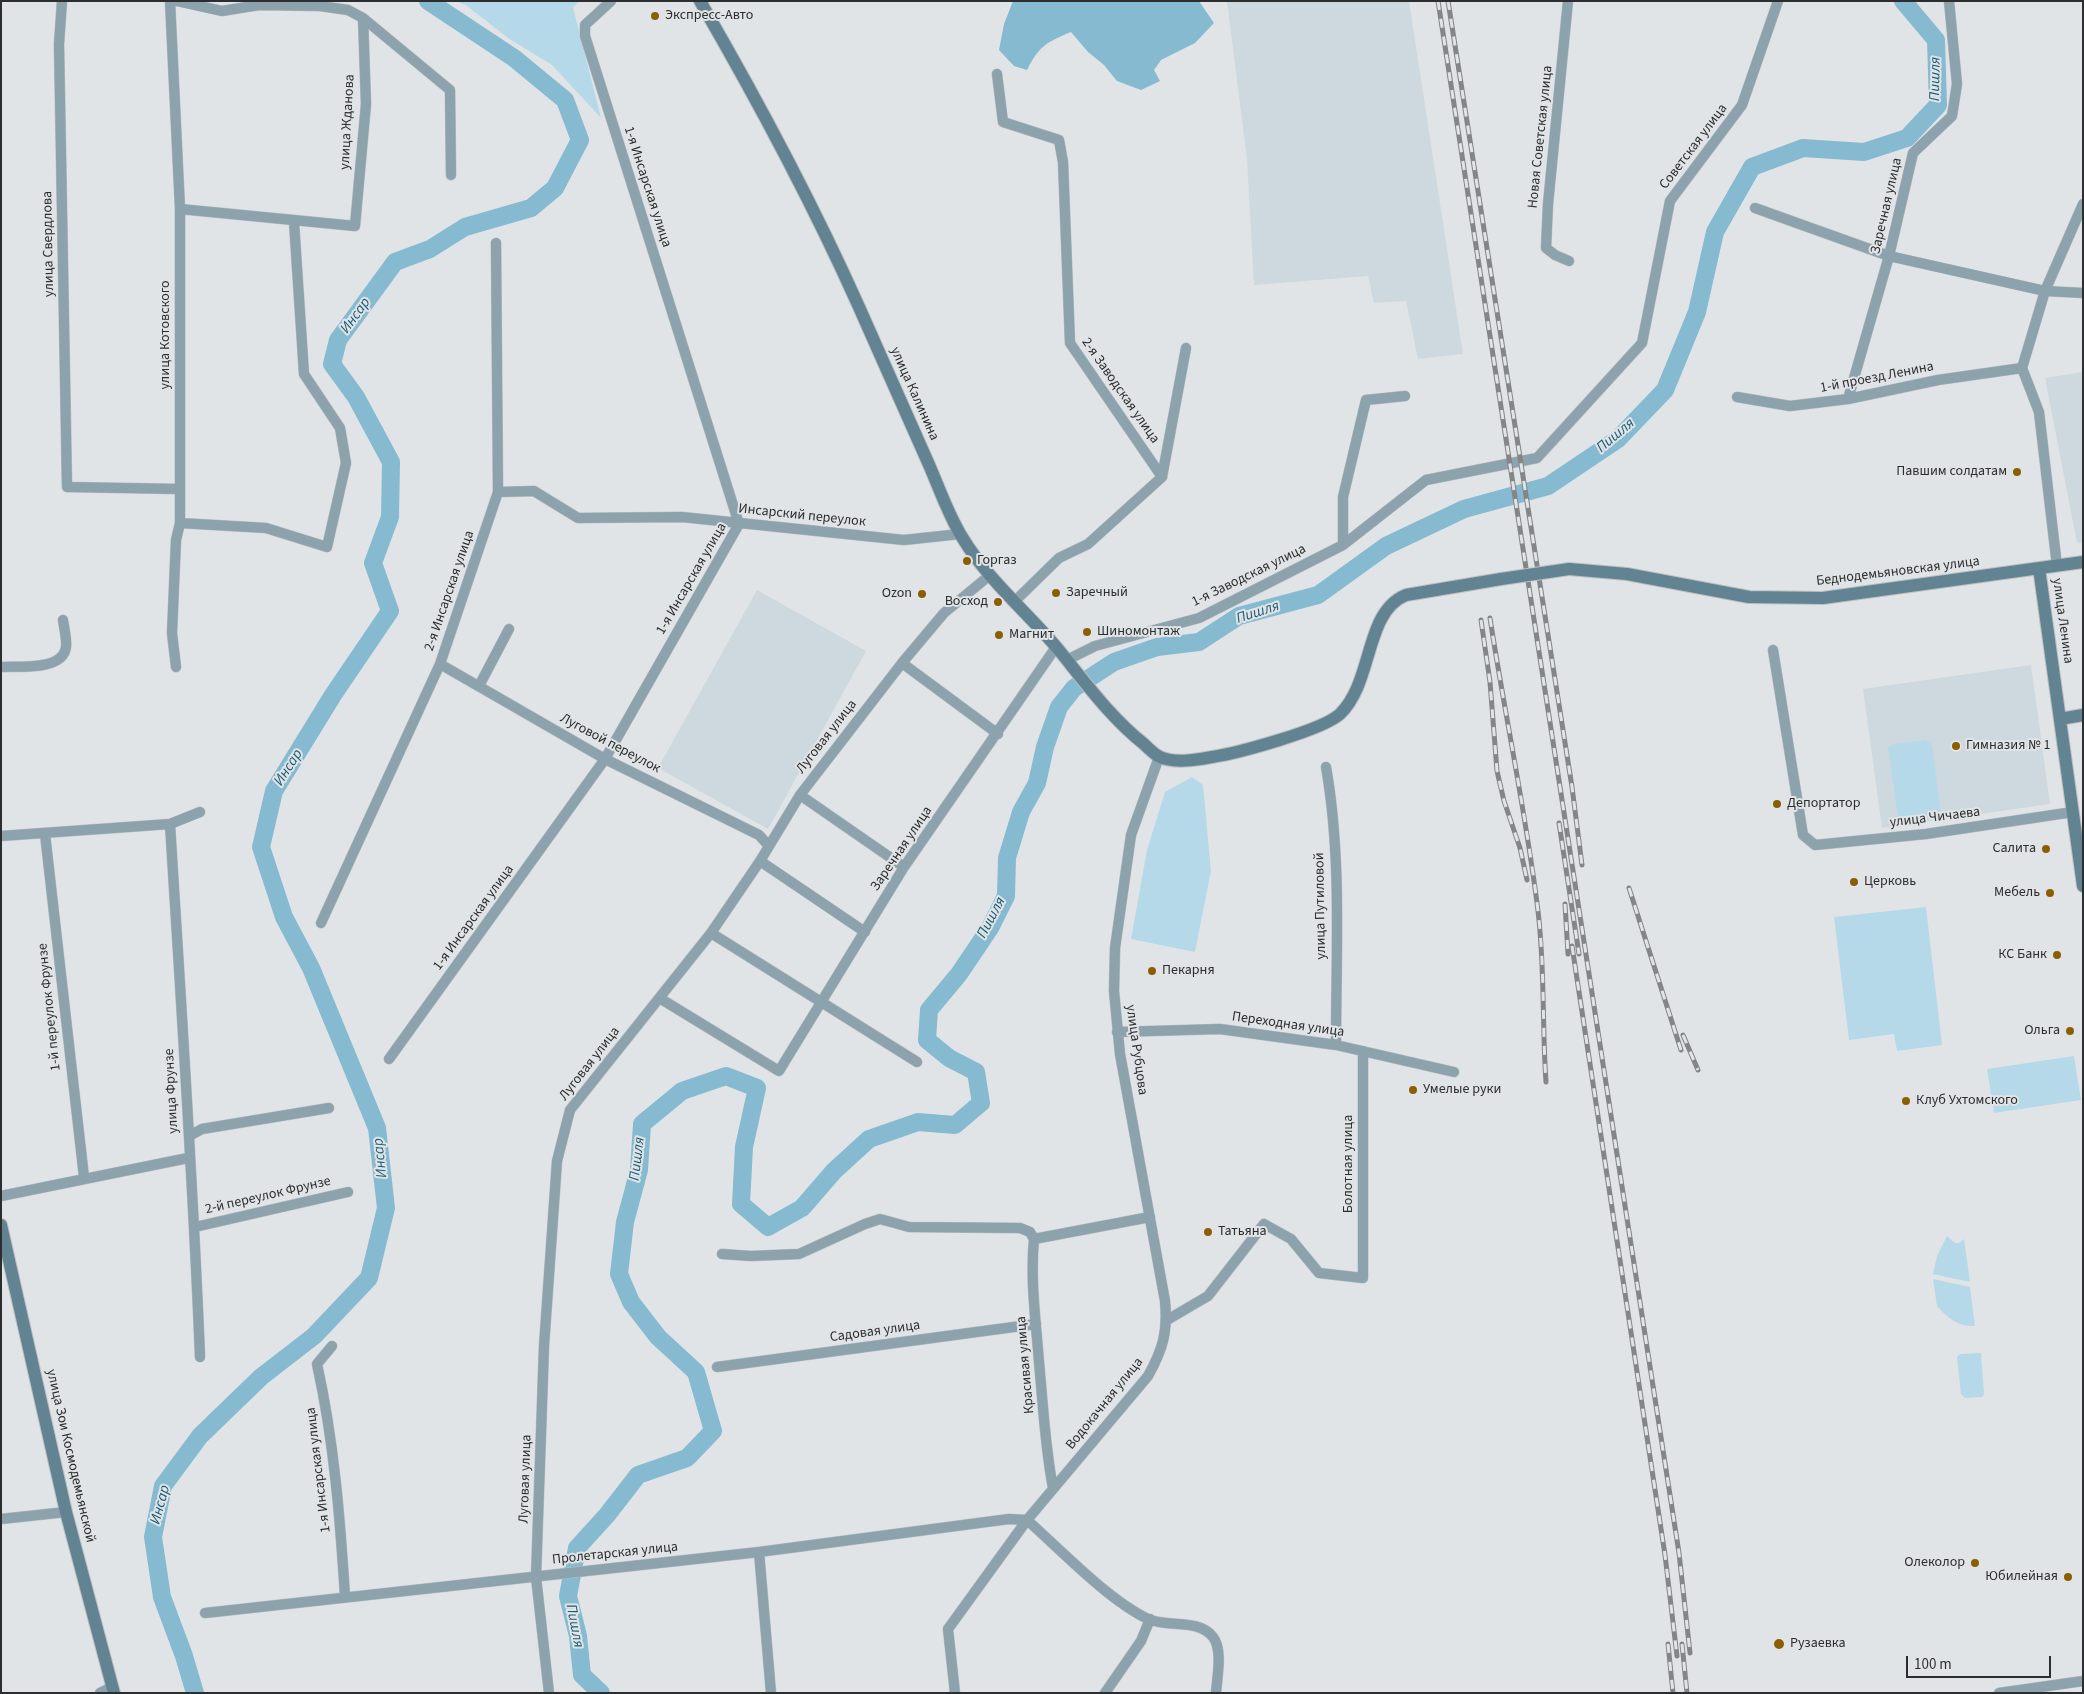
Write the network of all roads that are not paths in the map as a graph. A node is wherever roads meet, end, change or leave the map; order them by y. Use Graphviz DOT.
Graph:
graph roads {
  1 [pos="62,1"];
  2 [pos="170,1"];
  3 [pos="177,1"];
  4 [pos="611,1"];
  5 [pos="700,1"];
  6 [pos="1568,1"];
  7 [pos="1778,1"];
  8 [pos="1949,1"];
  9 [pos="363,18"];
  10 [pos="997,74"];
  11 [pos="451,175"];
  12 [pos="2083,204"];
  13 [pos="1756,208"];
  14 [pos="180,209"];
  15 [pos="294,222"];
  16 [pos="496,243"];
  17 [pos="1889,256"];
  18 [pos="1569,261"];
  19 [pos="2045,290"];
  20 [pos="2083,293"];
  21 [pos="1186,348"];
  22 [pos="2022,368"];
  23 [pos="1405,396"];
  24 [pos="1737,397"];
  25 [pos="1848,399"];
  26 [pos="1162,477"];
  27 [pos="1426,480"];
  28 [pos="180,489"];
  29 [pos="498,492"];
  30 [pos="180,523"];
  31 [pos="739,524"];
  32 [pos="960,534"];
  33 [pos="1343,545"];
  34 [pos="2083,562"];
  35 [pos="2057,566"];
  36 [pos="2039,568"];
  37 [pos="990,575"];
  38 [pos="1015,601"];
  39 [pos="63,620"];
  40 [pos="509,629"];
  41 [pos="1056,647"];
  42 [pos="1773,650"];
  43 [pos="902,663"];
  44 [pos="440,664"];
  45 [pos="1070,665"];
  46 [pos="1,666"];
  47 [pos="176,667"];
  48 [pos="479,686"];
  49 [pos="2083,715"];
  50 [pos="2060,719"];
  51 [pos="998,734"];
  52 [pos="1159,757"];
  53 [pos="605,759"];
  54 [pos="1326,767"];
  55 [pos="800,795"];
  56 [pos="200,812"];
  57 [pos="2073,812"];
  58 [pos="170,824"];
  59 [pos="45,834"];
  60 [pos="1,836"];
  61 [pos="768,845"];
  62 [pos="760,861"];
  63 [pos="904,867"];
  64 [pos="2083,886"];
  65 [pos="321,923"];
  66 [pos="866,932"];
  67 [pos="711,933"];
  68 [pos="661,999"];
  69 [pos="822,1004"];
  70 [pos="1116,1032"];
  71 [pos="1336,1044"];
  72 [pos="1363,1051"];
  73 [pos="389,1059"];
  74 [pos="918,1062"];
  75 [pos="1454,1072"];
  76 [pos="329,1108"];
  77 [pos="189,1136"];
  78 [pos="188,1158"];
  79 [pos="84,1177"];
  80 [pos="348,1192"];
  81 [pos="1,1196"];
  82 [pos="1150,1217"];
  83 [pos="1,1225"];
  84 [pos="194,1228"];
  85 [pos="1034,1239"];
  86 [pos="722,1254"];
  87 [pos="1167,1320"];
  88 [pos="1036,1324"];
  89 [pos="332,1346"];
  90 [pos="200,1357"];
  91 [pos="717,1367"];
  92 [pos="1053,1488"];
  93 [pos="66,1512"];
  94 [pos="1,1519"];
  95 [pos="1027,1520"];
  96 [pos="759,1552"];
  97 [pos="536,1577"];
  98 [pos="345,1596"];
  99 [pos="205,1613"];
  100 [pos="1150,1620"];
  101 [pos="2083,1680"];
  102 [pos="108,1691"];
  103 [pos="549,1693"];
  104 [pos="771,1693"];
  105 [pos="954,1693"];
  106 [pos="1105,1693"];
  107 [pos="1216,1693"];
  108 [pos="1999,1693"];
  1 -- 28 [label="street, улица Свердлова"];
  2 -- 14 [label="street, улица Котовского"];
  3 -- 9 [label="street"];
  4 -- 31 [label="street, 1-я Инсарская улица"];
  5 -- 32 [label="main road, улица Калинина"];
  6 -- 18 [label="street, Новая Советская улица"];
  7 -- 27 [label="street, Советская улица"];
  8 -- 17 [label="street, Заречная улица"];
  9 -- 11 [label="street"];
  9 -- 15 [label="street, улица Жданова"];
  10 -- 26 [label="street, 2-я Заводская улица"];
  12 -- 19 [label="street"];
  13 -- 17 [label="street"];
  14 -- 15 [label="street"];
  14 -- 28 [label="street, улица Котовского"];
  15 -- 30 [label="street"];
  16 -- 29 [label="street, 2-я Инсарская улица"];
  17 -- 19 [label="street"];
  17 -- 25 [label="street, Заречная улица"];
  19 -- 20 [label="street"];
  19 -- 22 [label="street"];
  21 -- 26 [label="street"];
  22 -- 25 [label="street, 1-й проезд Ленина"];
  22 -- 35 [label="street, улица Ленина"];
  23 -- 33 [label="street"];
  24 -- 25 [label="street, 1-й проезд Ленина"];
  26 -- 38 [label="street"];
  27 -- 33 [label="street, 1-я Заводская улица"];
  28 -- 30 [label="street, улица Котовского"];
  29 -- 31 [label="street, Инсарский переулок"];
  29 -- 44 [label="street, 2-я Инсарская улица"];
  30 -- 47 [label="street, улица Котовского"];
  31 -- 32 [label="street, Инсарский переулок"];
  31 -- 53 [label="street, 1-я Инсарская улица"];
  32 -- 37 [label="main road, улица Калинина"];
  33 -- 45 [label="street, 1-я Заводская улица"];
  34 -- 35 [label="main road, Беднодемьяновская улица"];
  35 -- 36 [label="main road, Беднодемьяновская улица"];
  36 -- 50 [label="main road, улица Ленина"];
  36 -- 52 [label="main road, Беднодемьяновская улица, bridge"];
  37 -- 38 [label="main road, улица Калинина"];
  37 -- 43 [label="street, Луговая улица"];
  38 -- 41 [label="main road, улица Калинина"];
  39 -- 46 [label="street"];
  40 -- 48 [label="street"];
  41 -- 45 [label="main road, улица Калинина"];
  41 -- 51 [label="street, Заречная улица"];
  42 -- 57 [label="street, улица Чичаева"];
  43 -- 51 [label="street"];
  43 -- 55 [label="street, Луговая улица"];
  44 -- 48 [label="street, Луговой переулок"];
  44 -- 65 [label="street, 2-я Инсарская улица"];
  45 -- 52 [label="main road, улица Калинина"];
  48 -- 53 [label="street, Луговой переулок"];
  49 -- 50 [label="main road"];
  50 -- 57 [label="main road, улица Ленина"];
  51 -- 63 [label="street, Заречная улица"];
  52 -- 70 [label="street, улица Рубцова"];
  53 -- 61 [label="street, Луговой переулок"];
  53 -- 73 [label="street, 1-я Инсарская улица"];
  54 -- 71 [label="street, улица Путиловой"];
  55 -- 61 [label="street, Луговая улица"];
  55 -- 63 [label="street"];
  56 -- 58 [label="street"];
  57 -- 64 [label="main road, улица Ленина"];
  58 -- 59 [label="street"];
  58 -- 77 [label="street, улица Фрунзе"];
  59 -- 60 [label="street"];
  59 -- 79 [label="street, 1-й переулок Фрунзе"];
  61 -- 62 [label="street, Луговая улица"];
  62 -- 66 [label="street"];
  62 -- 67 [label="street, Луговая улица"];
  63 -- 66 [label="street, Заречная улица"];
  66 -- 69 [label="street, Заречная улица"];
  67 -- 68 [label="street, Луговая улица"];
  67 -- 69 [label="street"];
  68 -- 69 [label="street, Заречная улица"];
  68 -- 97 [label="street, Луговая улица"];
  69 -- 74 [label="street"];
  70 -- 71 [label="street, Переходная улица"];
  70 -- 82 [label="street, улица Рубцова"];
  71 -- 72 [label="street, Переходная улица"];
  72 -- 75 [label="street, Переходная улица"];
  72 -- 87 [label="street, Болотная улица"];
  76 -- 77 [label="street"];
  77 -- 78 [label="street, улица Фрунзе"];
  78 -- 79 [label="street"];
  78 -- 84 [label="street, улица Фрунзе"];
  79 -- 81 [label="street"];
  80 -- 84 [label="street, 2-й переулок Фрунзе"];
  82 -- 85 [label="street"];
  82 -- 87 [label="street, улица Рубцова"];
  83 -- 93 [label="main road, улица Зои Космодемьянской"];
  84 -- 90 [label="street, улица Фрунзе"];
  85 -- 86 [label="street"];
  85 -- 88 [label="street, Красивая улица"];
  87 -- 92 [label="street, Водокачная улица"];
  88 -- 91 [label="street, Садовая улица"];
  88 -- 92 [label="street, Красивая улица"];
  89 -- 98 [label="street, 1-я Инсарская улица"];
  92 -- 95 [label="street, Водокачная улица"];
  93 -- 94 [label="street"];
  93 -- 102 [label="main road, улица Зои Космодемьянской"];
  95 -- 96 [label="street, Пролетарская улица"];
  95 -- 100 [label="street"];
  95 -- 105 [label="street, Водокачная улица"];
  96 -- 97 [label="street, Пролетарская улица"];
  96 -- 104 [label="street"];
  97 -- 98 [label="street, Пролетарская улица"];
  97 -- 103 [label="street, Луговая улица"];
  98 -- 99 [label="street, Пролетарская улица"];
  100 -- 106 [label="street"];
  100 -- 107 [label="street"];
  101 -- 108 [label="street"];
}
